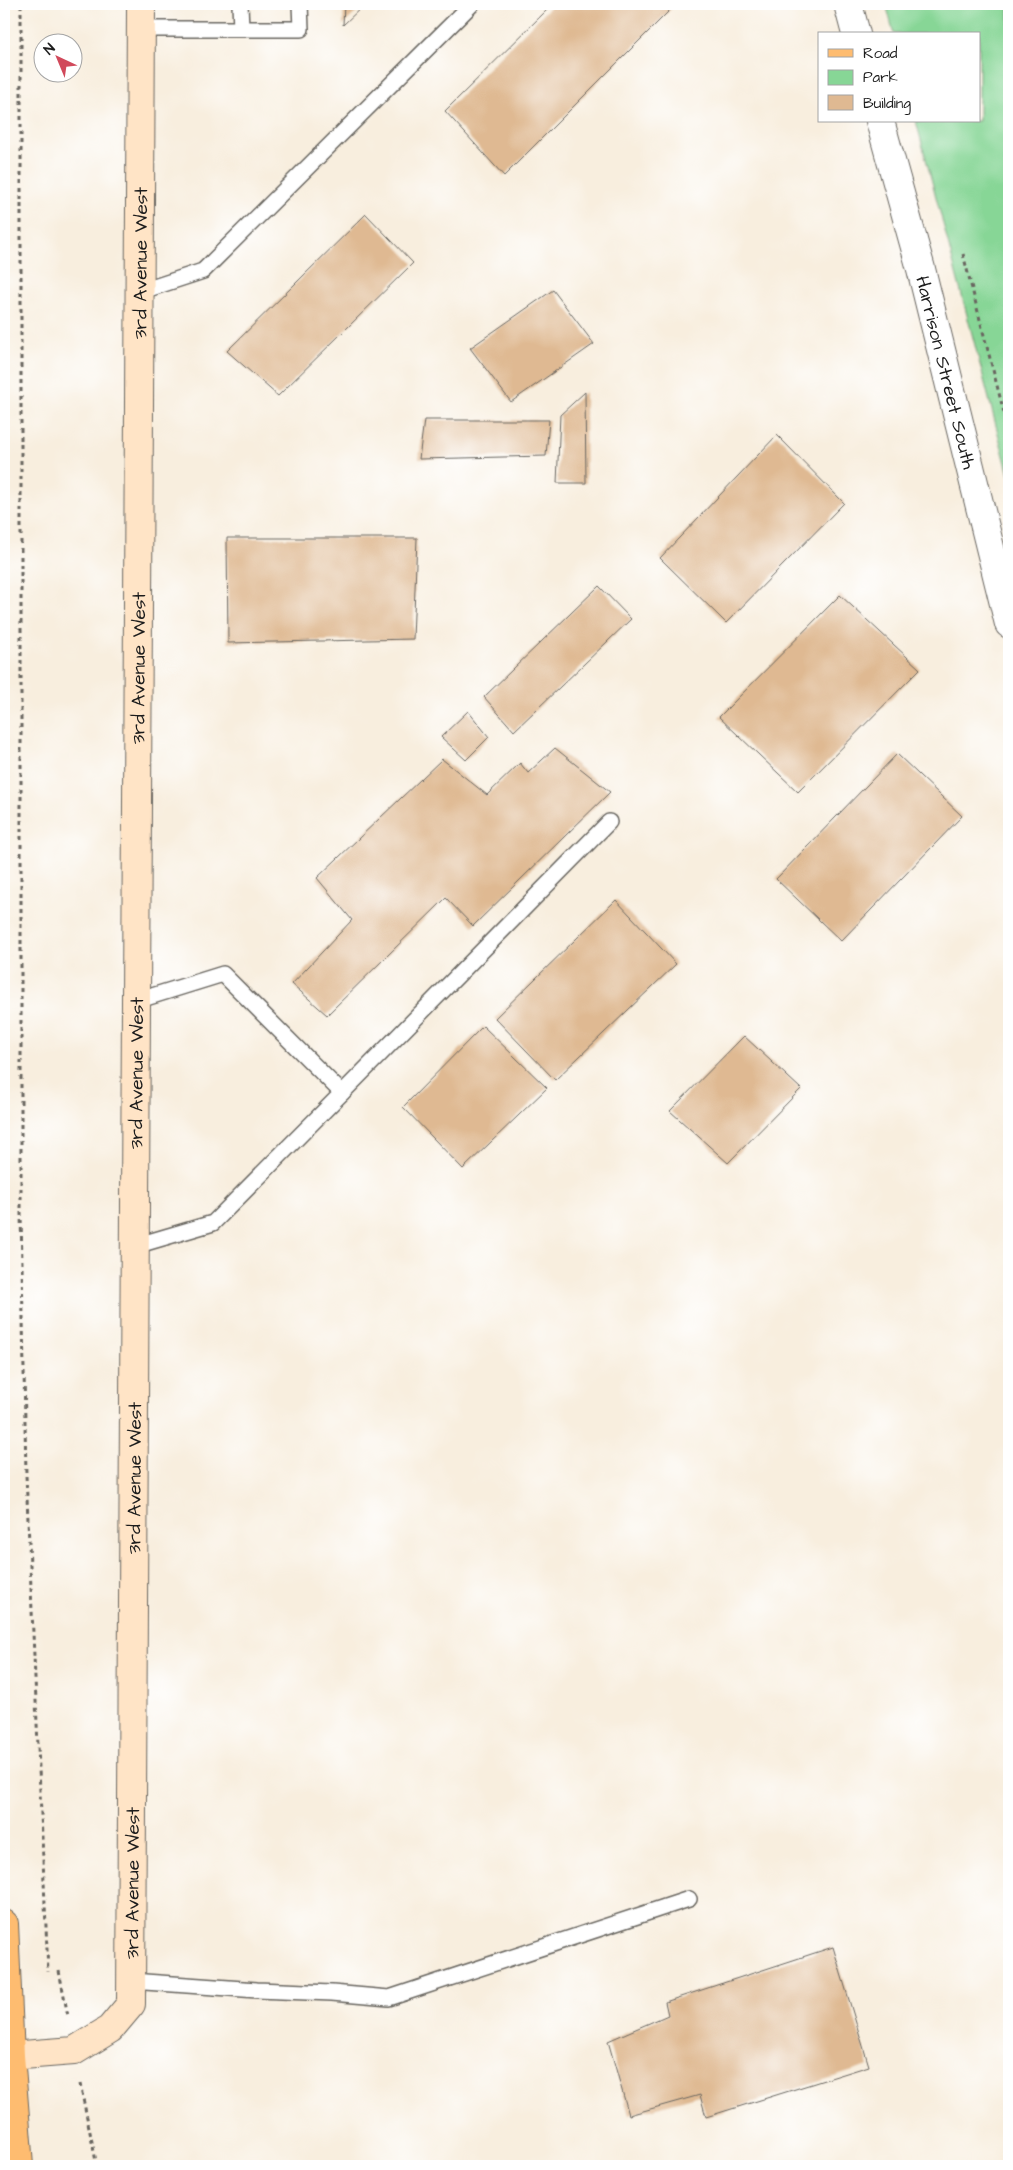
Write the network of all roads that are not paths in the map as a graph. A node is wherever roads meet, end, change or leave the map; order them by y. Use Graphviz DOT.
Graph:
graph roads {
  1 [pos="240,4"];
  2 [pos="300,4"];
  3 [pos="472,4"];
  4 [pos="848,4"];
  5 [pos="141,16"];
  6 [pos="241,29"];
  7 [pos="855,32"];
  8 [pos="880,122"];
  9 [pos="139,292"];
  10 [pos="1009,624"];
  11 [pos="610,822"];
  12 [pos="136,1001"];
  13 [pos="342,1093"];
  14 [pos="135,1246"];
  15 [pos="689,1899"];
  16 [pos="4,1924"];
  17 [pos="131,1981"];
  18 [pos="7,2056"];
  19 [pos="19,2166"];
  1 -- 6 [label="lane"];
  2 -- 6 [label="lane"];
  3 -- 9 [label="lane"];
  4 -- 7 [label="street"];
  5 -- 6 [label="lane"];
  5 -- 9 [label="street, 3rd Avenue West"];
  8 -- 10 [label="street, Harrison Street South"];
  9 -- 12 [label="street, 3rd Avenue West"];
  11 -- 13 [label="lane"];
  12 -- 13 [label="lane"];
  12 -- 14 [label="street, 3rd Avenue West"];
  13 -- 14 [label="lane"];
  14 -- 17 [label="street, 3rd Avenue West"];
  15 -- 17 [label="lane"];
  16 -- 18 [label="main road"];
  17 -- 18 [label="street, 3rd Avenue West"];
  18 -- 19 [label="main road"];
}
